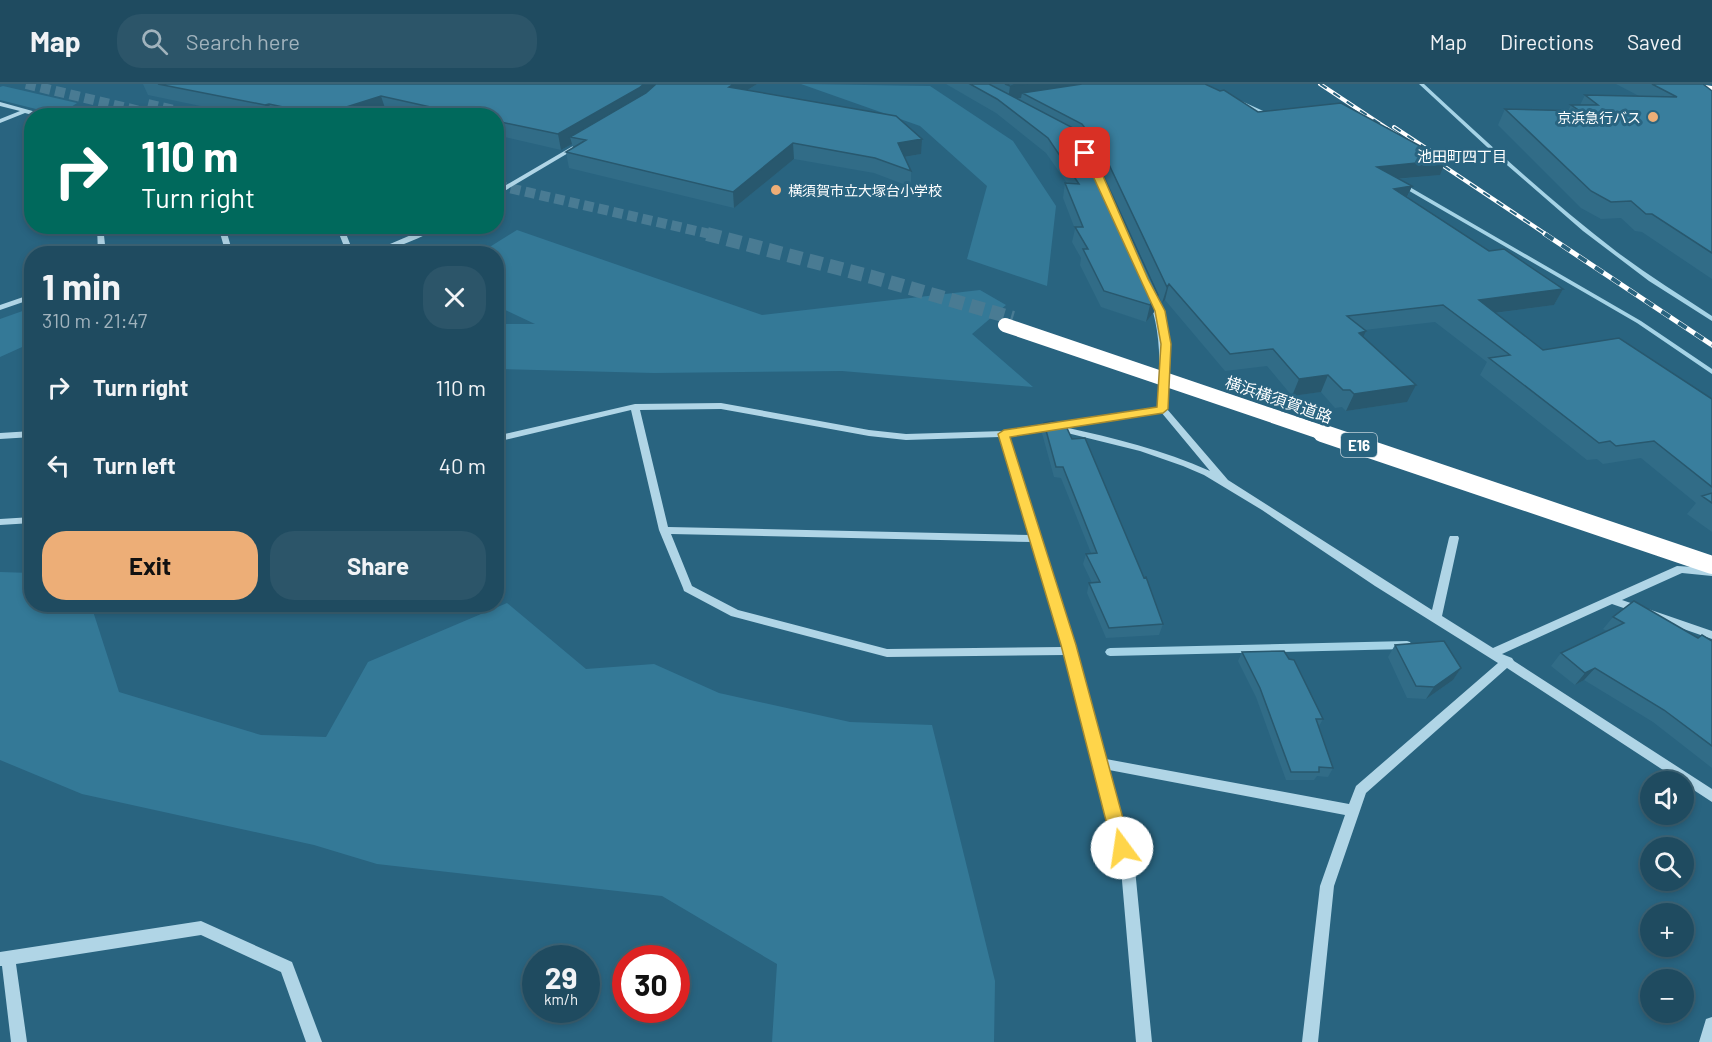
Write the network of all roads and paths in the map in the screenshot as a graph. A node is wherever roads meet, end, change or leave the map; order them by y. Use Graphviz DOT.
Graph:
graph roads {
  1 [pos="1699,87"];
  2 [pos="1712,90"];
  3 [pos="1712,100"];
  4 [pos="0,104"];
  5 [pos="24,111"];
  6 [pos="24,111"];
  7 [pos="0,121"];
  8 [pos="585,141"];
  9 [pos="504,189"];
  10 [pos="419,234"];
  11 [pos="390,246"];
  12 [pos="1148,287"];
  13 [pos="24,299"];
  14 [pos="0,308"];
  15 [pos="635,407"];
  16 [pos="1163,409"];
  17 [pos="1048,427"];
  18 [pos="24,434"];
  19 [pos="1004,434"];
  20 [pos="0,436"];
  21 [pos="504,437"];
  22 [pos="1225,483"];
  23 [pos="24,520"];
  24 [pos="0,522"];
  25 [pos="664,530"];
  26 [pos="1454,538"];
  27 [pos="1034,539"];
  28 [pos="1712,552"];
  29 [pos="1712,565"];
  30 [pos="1712,572"];
  31 [pos="1611,600"];
  32 [pos="1436,617"];
  33 [pos="1712,635"];
  34 [pos="1070,651"];
  35 [pos="1493,653"];
  36 [pos="1508,662"];
  37 [pos="1101,763"];
  38 [pos="1712,796"];
  39 [pos="1353,811"];
  40 [pos="4,958"];
  41 [pos="1712,1025"];
  42 [pos="20,1042"];
  43 [pos="314,1042"];
  44 [pos="1144,1042"];
  45 [pos="1310,1042"];
  46 [pos="1707,1042"];
  1 -- 2 [label="highway"];
  1 -- 3 [label="highway"];
  4 -- 5 [label="street"];
  6 -- 7 [label="street"];
  8 -- 9 [label="street"];
  10 -- 11 [label="street"];
  12 -- 16 [label="street"];
  13 -- 14 [label="street"];
  15 -- 19 [label="street"];
  15 -- 21 [label="street"];
  15 -- 25 [label="street"];
  16 -- 17 [label="street"];
  16 -- 22 [label="street"];
  17 -- 19 [label="street"];
  17 -- 22 [label="street"];
  18 -- 20 [label="street"];
  19 -- 27 [label="street"];
  22 -- 32 [label="street"];
  23 -- 24 [label="street"];
  25 -- 27 [label="street"];
  25 -- 34 [label="street"];
  26 -- 32 [label="street"];
  27 -- 34 [label="street"];
  28 -- 29 [label="highway, 横浜横須賀道路 / E16, bridge"];
  30 -- 31 [label="street"];
  31 -- 33 [label="street"];
  31 -- 35 [label="street"];
  32 -- 35 [label="street"];
  34 -- 37 [label="street"];
  35 -- 36 [label="street"];
  36 -- 38 [label="street"];
  36 -- 39 [label="street"];
  37 -- 39 [label="street"];
  37 -- 44 [label="street"];
  39 -- 45 [label="street"];
  40 -- 42 [label="street"];
  40 -- 43 [label="street"];
  41 -- 46 [label="street"];
}
